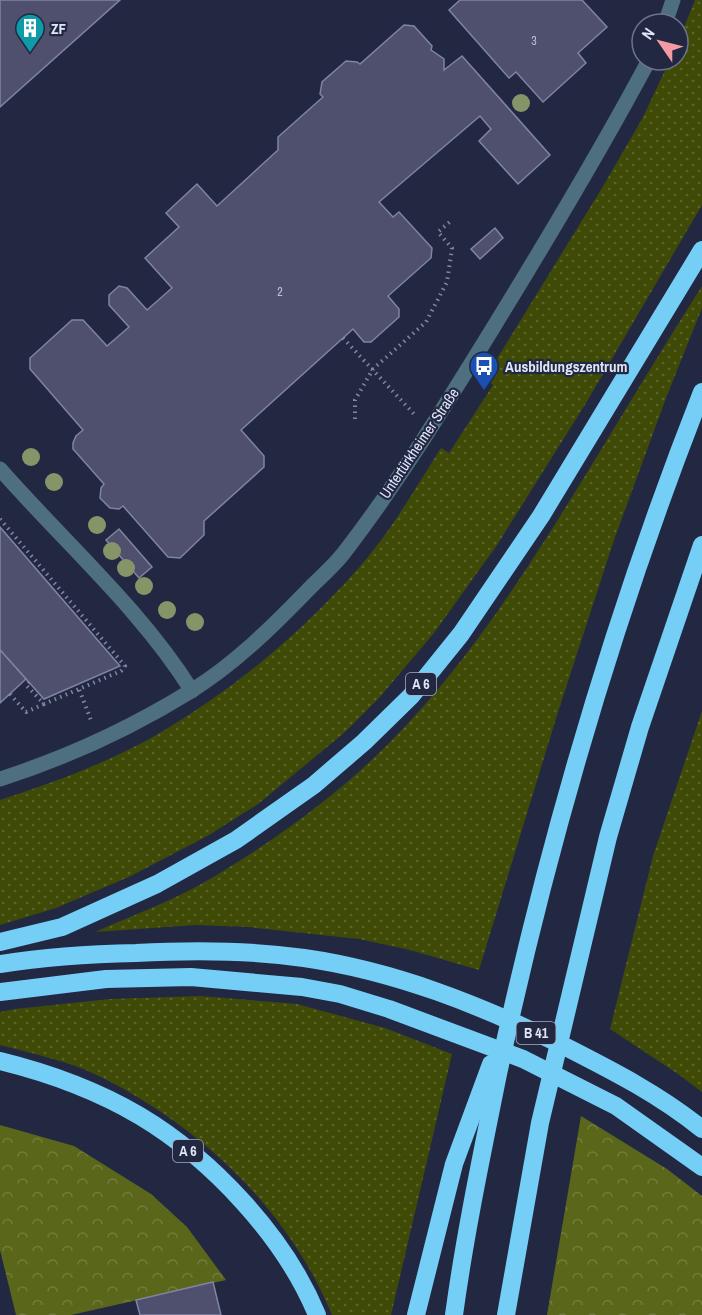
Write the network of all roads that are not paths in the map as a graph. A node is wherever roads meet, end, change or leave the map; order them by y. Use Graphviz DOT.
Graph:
graph roads {
  1 [pos="642,72"];
  2 [pos="702,250"];
  3 [pos="702,392"];
  4 [pos="0,469"];
  5 [pos="702,545"];
  6 [pos="192,691"];
  7 [pos="0,778"];
  8 [pos="0,942"];
  9 [pos="0,964"];
  10 [pos="0,992"];
  11 [pos="512,1010"];
  12 [pos="0,1061"];
  13 [pos="702,1129"];
  14 [pos="702,1167"];
  15 [pos="507,1310"];
  16 [pos="317,1315"];
  17 [pos="416,1315"];
  18 [pos="454,1315"];
  1 -- 6 [label="street, Untertürkheimer Straße"];
  2 -- 8 [label="highway, A 6"];
  3 -- 11 [label="highway"];
  4 -- 6 [label="street"];
  5 -- 15 [label="highway"];
  6 -- 7 [label="street, Untertürkheimer Straße"];
  9 -- 13 [label="highway, B 41"];
  10 -- 14 [label="highway"];
  11 -- 17 [label="highway"];
  11 -- 18 [label="highway"];
  12 -- 16 [label="highway, A 6"];
}
